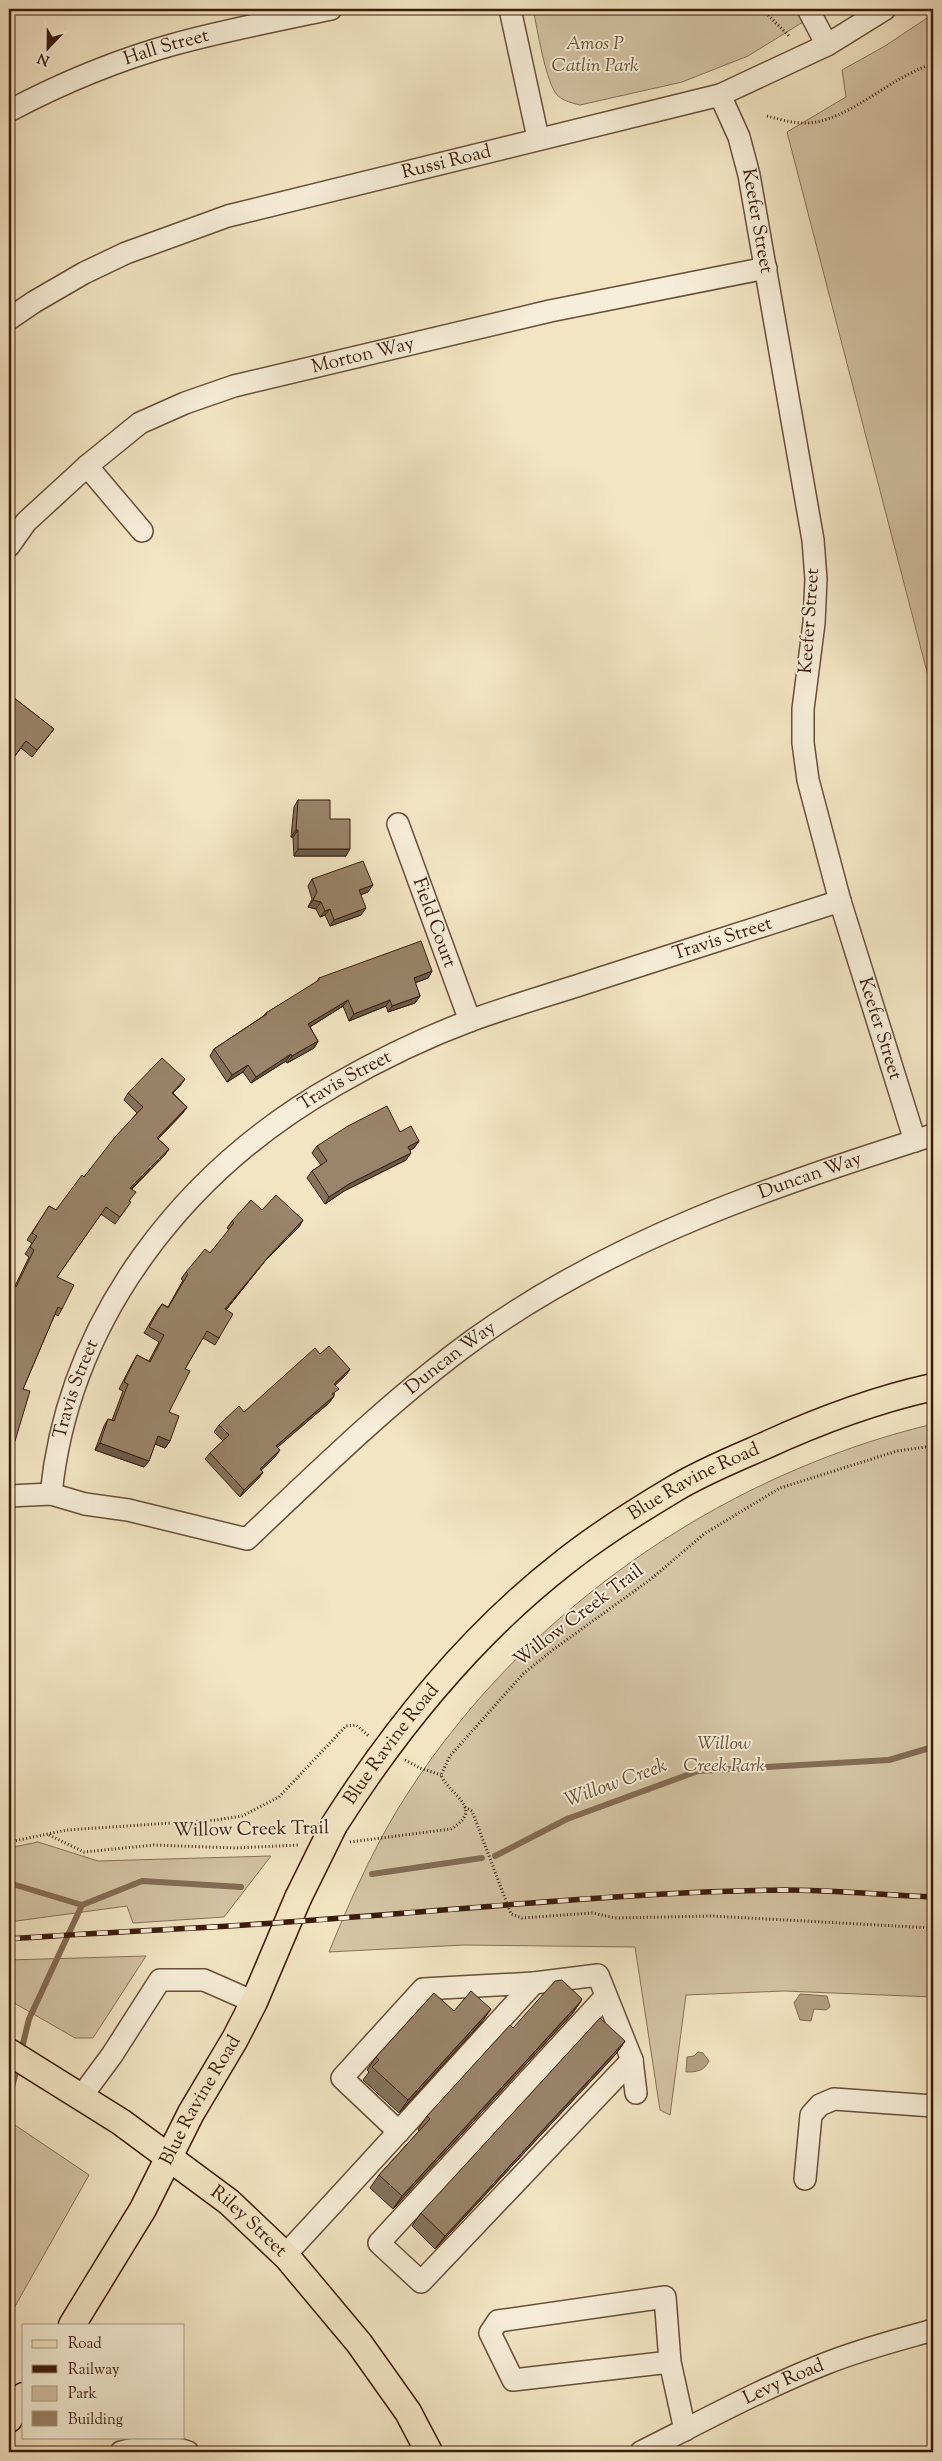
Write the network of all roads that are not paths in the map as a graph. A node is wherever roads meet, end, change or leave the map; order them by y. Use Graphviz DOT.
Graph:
graph roads {
  1 [pos="331,9"];
  2 [pos="510,9"];
  3 [pos="808,9"];
  4 [pos="885,9"];
  5 [pos="300,12"];
  6 [pos="827,45"];
  7 [pos="720,95"];
  8 [pos="9,110"];
  9 [pos="538,138"];
  10 [pos="766,268"];
  11 [pos="9,319"];
  12 [pos="86,466"];
  13 [pos="142,531"];
  14 [pos="9,546"];
  15 [pos="398,824"];
  16 [pos="840,901"];
  17 [pos="470,1021"];
  18 [pos="924,1138"];
  19 [pos="933,1387"];
  20 [pos="52,1494"];
  21 [pos="9,1496"];
  22 [pos="534,1983"];
  23 [pos="606,1996"];
  24 [pos="254,2002"];
  25 [pos="9,2052"];
  26 [pos="632,2060"];
  27 [pos="636,2093"];
  28 [pos="81,2097"];
  29 [pos="933,2106"];
  30 [pos="399,2132"];
  31 [pos="168,2157"];
  32 [pos="805,2179"];
  33 [pos="284,2255"];
  34 [pos="73,2324"];
  35 [pos="933,2330"];
  36 [pos="670,2362"];
  37 [pos="22,2399"];
  38 [pos="9,2419"];
  39 [pos="685,2430"];
  40 [pos="121,2452"];
  41 [pos="188,2452"];
  42 [pos="429,2452"];
  43 [pos="641,2452"];
  1 -- 5 [label="street, Hall Street"];
  2 -- 9 [label="street"];
  3 -- 6 [label="street"];
  4 -- 6 [label="street, Russi Road"];
  5 -- 8 [label="street, Hall Street"];
  6 -- 7 [label="street, Russi Road"];
  7 -- 9 [label="street, Russi Road"];
  7 -- 10 [label="street, Keefer Street"];
  9 -- 11 [label="street, Russi Road"];
  10 -- 12 [label="street, Morton Way"];
  10 -- 16 [label="street, Keefer Street"];
  12 -- 13 [label="street"];
  12 -- 14 [label="street, Morton Way"];
  15 -- 17 [label="street, Field Court"];
  16 -- 17 [label="street, Travis Street"];
  16 -- 18 [label="street, Keefer Street"];
  17 -- 20 [label="street, Travis Street"];
  18 -- 20 [label="street, Duncan Way"];
  19 -- 24 [label="main road, Blue Ravine Road, bridge"];
  20 -- 21 [label="street, Duncan Way"];
  22 -- 23 [label="street"];
  22 -- 30 [label="street"];
  22 -- 30 [label="street"];
  23 -- 26 [label="street"];
  23 -- 26 [label="street"];
  24 -- 28 [label="street"];
  24 -- 31 [label="main road, Blue Ravine Road"];
  25 -- 28 [label="main road, Riley Street"];
  26 -- 27 [label="street"];
  28 -- 31 [label="main road, Riley Street"];
  29 -- 32 [label="street"];
  30 -- 33 [label="street"];
  31 -- 33 [label="main road, Riley Street"];
  31 -- 34 [label="main road, Blue Ravine Road"];
  33 -- 42 [label="main road, Riley Street"];
  35 -- 39 [label="street, Levy Road"];
  36 -- 36 [label="street"];
  36 -- 39 [label="street"];
  37 -- 38 [label="main road"];
  39 -- 43 [label="street, Levy Road"];
  40 -- 41 [label="street"];
}
